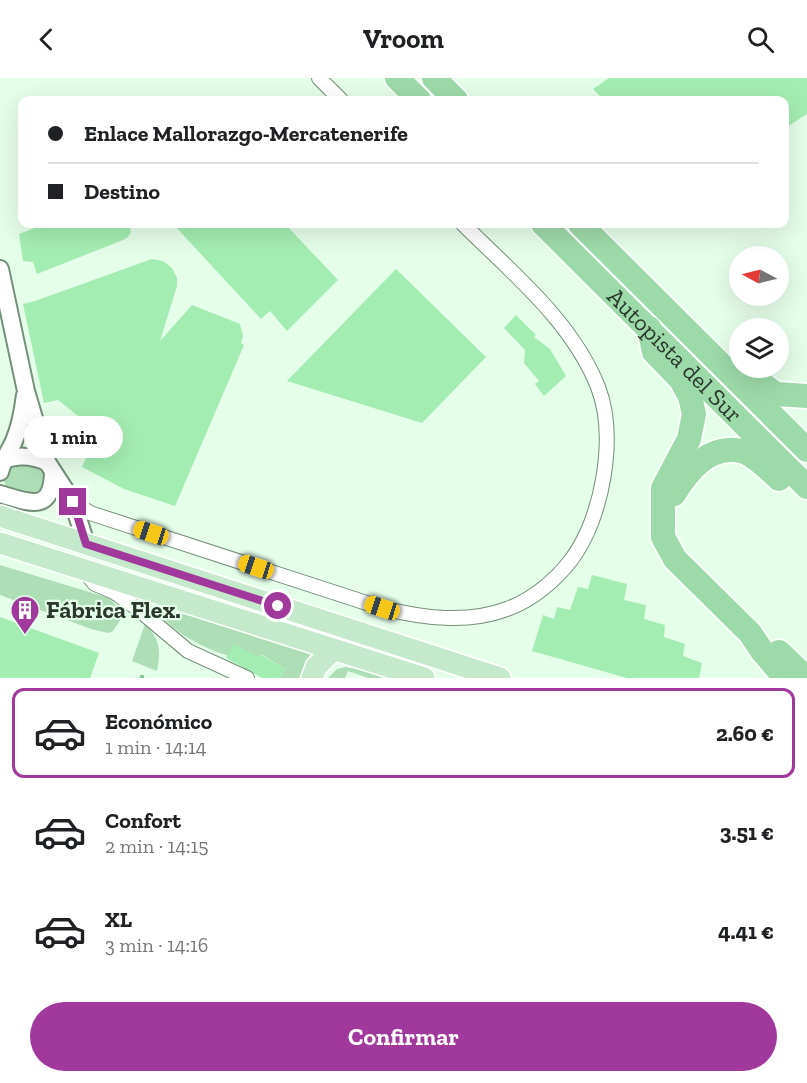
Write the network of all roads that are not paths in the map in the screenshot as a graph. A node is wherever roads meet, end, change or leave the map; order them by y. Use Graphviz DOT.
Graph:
graph roads {
  1 [pos="319,78"];
  2 [pos="397,78"];
  3 [pos="434,78"];
  4 [pos="337,96"];
  5 [pos="415,96"];
  6 [pos="452,96"];
  7 [pos="467,228"];
  8 [pos="547,228"];
  9 [pos="584,228"];
  10 [pos="0,269"];
  11 [pos="649,328"];
  12 [pos="685,328"];
  13 [pos="729,356"];
  14 [pos="752,378"];
  15 [pos="26,391"];
  16 [pos="807,396"];
  17 [pos="807,450"];
  18 [pos="1,464"];
  19 [pos="51,467"];
  20 [pos="807,487"];
  21 [pos="0,494"];
  22 [pos="807,494"];
  23 [pos="73,502"];
  24 [pos="663,507"];
  25 [pos="0,516"];
  26 [pos="0,543"];
  27 [pos="86,544"];
  28 [pos="84,571"];
  29 [pos="750,633"];
  30 [pos="333,650"];
  31 [pos="781,676"];
  32 [pos="247,678"];
  33 [pos="312,678"];
  34 [pos="424,678"];
  35 [pos="500,678"];
  36 [pos="806,678"];
  1 -- 4 [label="street"];
  2 -- 5 [label="highway"];
  3 -- 6 [label="highway"];
  7 -- 23 [label="street"];
  8 -- 11 [label="highway, Autopista del Sur"];
  9 -- 12 [label="highway, Autopista del Sur"];
  10 -- 15 [label="street"];
  11 -- 20 [label="highway, Autopista del Sur"];
  11 -- 24 [label="highway"];
  12 -- 13 [label="highway"];
  12 -- 17 [label="highway, Autopista del Sur"];
  14 -- 16 [label="highway"];
  15 -- 18 [label="street"];
  15 -- 19 [label="street"];
  18 -- 19 [label="street"];
  19 -- 21 [label="street"];
  19 -- 23 [label="street"];
  22 -- 24 [label="highway"];
  23 -- 27 [label="street"];
  24 -- 29 [label="highway"];
  25 -- 27 [label="main road"];
  26 -- 28 [label="main road"];
  27 -- 35 [label="main road"];
  28 -- 30 [label="main road"];
  28 -- 32 [label="street"];
  29 -- 31 [label="highway"];
  29 -- 36 [label="highway"];
  30 -- 33 [label="main road"];
  30 -- 34 [label="main road"];
}
